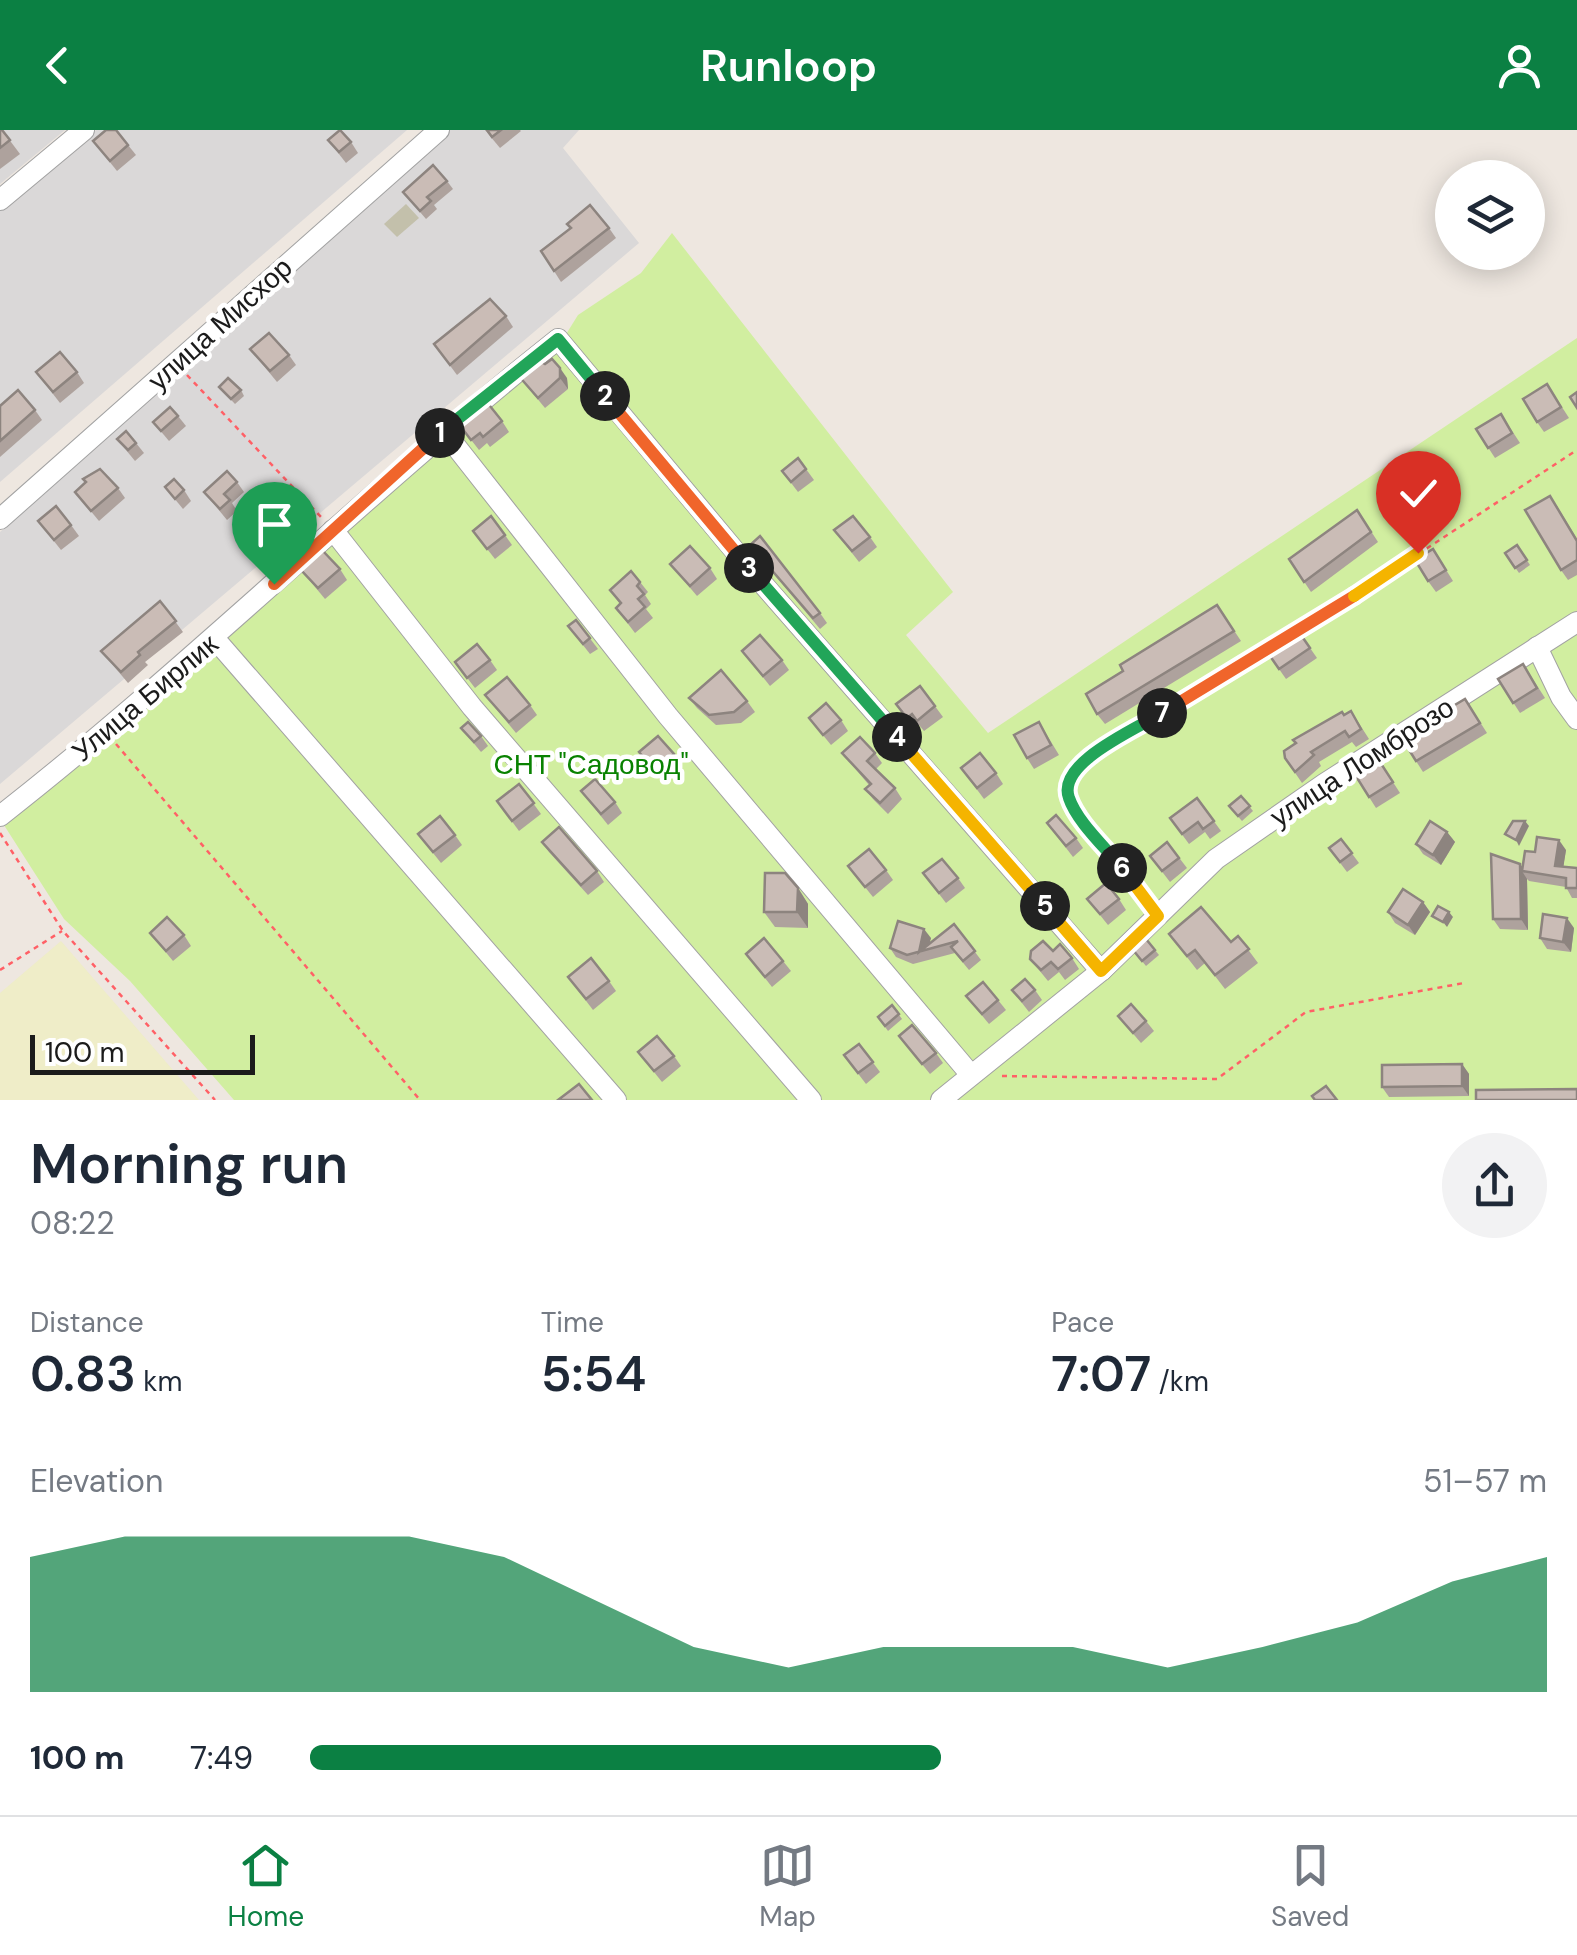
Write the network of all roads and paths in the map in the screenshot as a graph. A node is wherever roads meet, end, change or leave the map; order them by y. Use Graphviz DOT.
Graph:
graph roads {
  1 [pos="84,130"];
  2 [pos="439,130"];
  3 [pos="0,200"];
  4 [pos="176,363"];
  5 [pos="443,430"];
  6 [pos="1577,450"];
  7 [pos="0,518"];
  8 [pos="333,530"];
  9 [pos="1577,622"];
  10 [pos="215,639"];
  11 [pos="1537,648"];
  12 [pos="1577,719"];
  13 [pos="106,732"];
  14 [pos="0,816"];
  15 [pos="0,832"];
  16 [pos="1158,916"];
  17 [pos="62,931"];
  18 [pos="0,970"];
  19 [pos="1101,971"];
  20 [pos="1464,983"];
  21 [pos="971,1075"];
  22 [pos="214,1100"];
  23 [pos="420,1100"];
  24 [pos="616,1100"];
  25 [pos="811,1100"];
  26 [pos="942,1100"];
  1 -- 3 [label="street"];
  2 -- 4 [label="street, улица Мисхор"];
  4 -- 7 [label="street, улица Мисхор"];
  4 -- 8 [label="path"];
  5 -- 8 [label="street, Улица Бирлик"];
  5 -- 19 [label="street, Улица Бирлик"];
  5 -- 21 [label="street"];
  6 -- 16 [label="path"];
  8 -- 10 [label="street, Улица Бирлик"];
  8 -- 25 [label="street"];
  9 -- 11 [label="street, улица Ломброзо"];
  10 -- 13 [label="street, Улица Бирлик"];
  10 -- 24 [label="street"];
  11 -- 12 [label="street"];
  11 -- 16 [label="street, улица Ломброзо"];
  13 -- 14 [label="street, Улица Бирлик"];
  13 -- 23 [label="path"];
  15 -- 17 [label="path"];
  16 -- 19 [label="street, улица Ломброзо"];
  17 -- 18 [label="path"];
  17 -- 22 [label="path"];
  19 -- 21 [label="street, улица Ломброзо"];
  20 -- 21 [label="path"];
  21 -- 26 [label="street, улица Ломброзо"];
}
